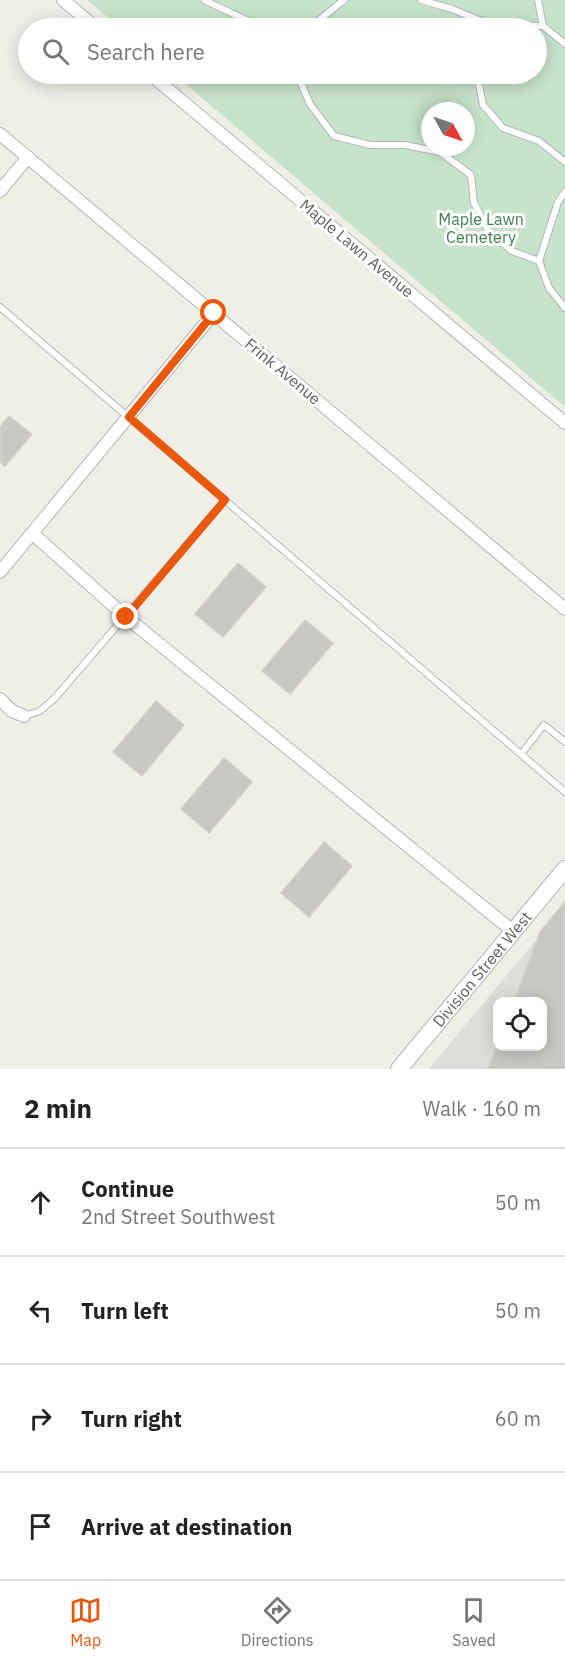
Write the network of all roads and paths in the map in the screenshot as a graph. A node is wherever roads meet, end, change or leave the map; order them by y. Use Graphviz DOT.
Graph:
graph roads {
  1 [pos="63,0"];
  2 [pos="204,0"];
  3 [pos="344,0"];
  4 [pos="421,0"];
  5 [pos="537,0"];
  6 [pos="84,18"];
  7 [pos="242,18"];
  8 [pos="322,18"];
  9 [pos="472,18"];
  10 [pos="541,18"];
  11 [pos="547,29"];
  12 [pos="565,44"];
  13 [pos="162,84"];
  14 [pos="301,84"];
  15 [pos="479,84"];
  16 [pos="0,134"];
  17 [pos="28,157"];
  18 [pos="565,162"];
  19 [pos="0,191"];
  20 [pos="565,192"];
  21 [pos="539,261"];
  22 [pos="0,307"];
  23 [pos="565,308"];
  24 [pos="214,313"];
  25 [pos="129,417"];
  26 [pos="565,423"];
  27 [pos="225,500"];
  28 [pos="33,534"];
  29 [pos="0,573"];
  30 [pos="565,609"];
  31 [pos="126,617"];
  32 [pos="0,699"];
  33 [pos="24,716"];
  34 [pos="565,742"];
  35 [pos="521,754"];
  36 [pos="565,792"];
  37 [pos="565,869"];
  38 [pos="514,932"];
  39 [pos="399,1069"];
  1 -- 6 [label="street"];
  2 -- 7 [label="lane"];
  3 -- 8 [label="lane"];
  4 -- 9 [label="lane"];
  5 -- 10 [label="lane"];
  11 -- 12 [label="lane"];
  13 -- 26 [label="street, Maple Lawn Avenue"];
  14 -- 21 [label="lane"];
  15 -- 18 [label="lane"];
  16 -- 17 [label="street, Frink Avenue"];
  17 -- 19 [label="street"];
  17 -- 24 [label="street, Frink Avenue"];
  20 -- 21 [label="lane"];
  21 -- 23 [label="lane"];
  22 -- 25 [label="lane"];
  24 -- 25 [label="street"];
  24 -- 30 [label="street, Frink Avenue"];
  25 -- 27 [label="lane"];
  25 -- 28 [label="street"];
  27 -- 31 [label="lane"];
  27 -- 35 [label="lane"];
  28 -- 29 [label="street"];
  28 -- 31 [label="street"];
  31 -- 33 [label="lane"];
  31 -- 38 [label="street"];
  32 -- 33 [label="street"];
  34 -- 35 [label="lane"];
  35 -- 36 [label="lane"];
  37 -- 38 [label="street, Division Street West"];
  38 -- 39 [label="street, Division Street West"];
}
